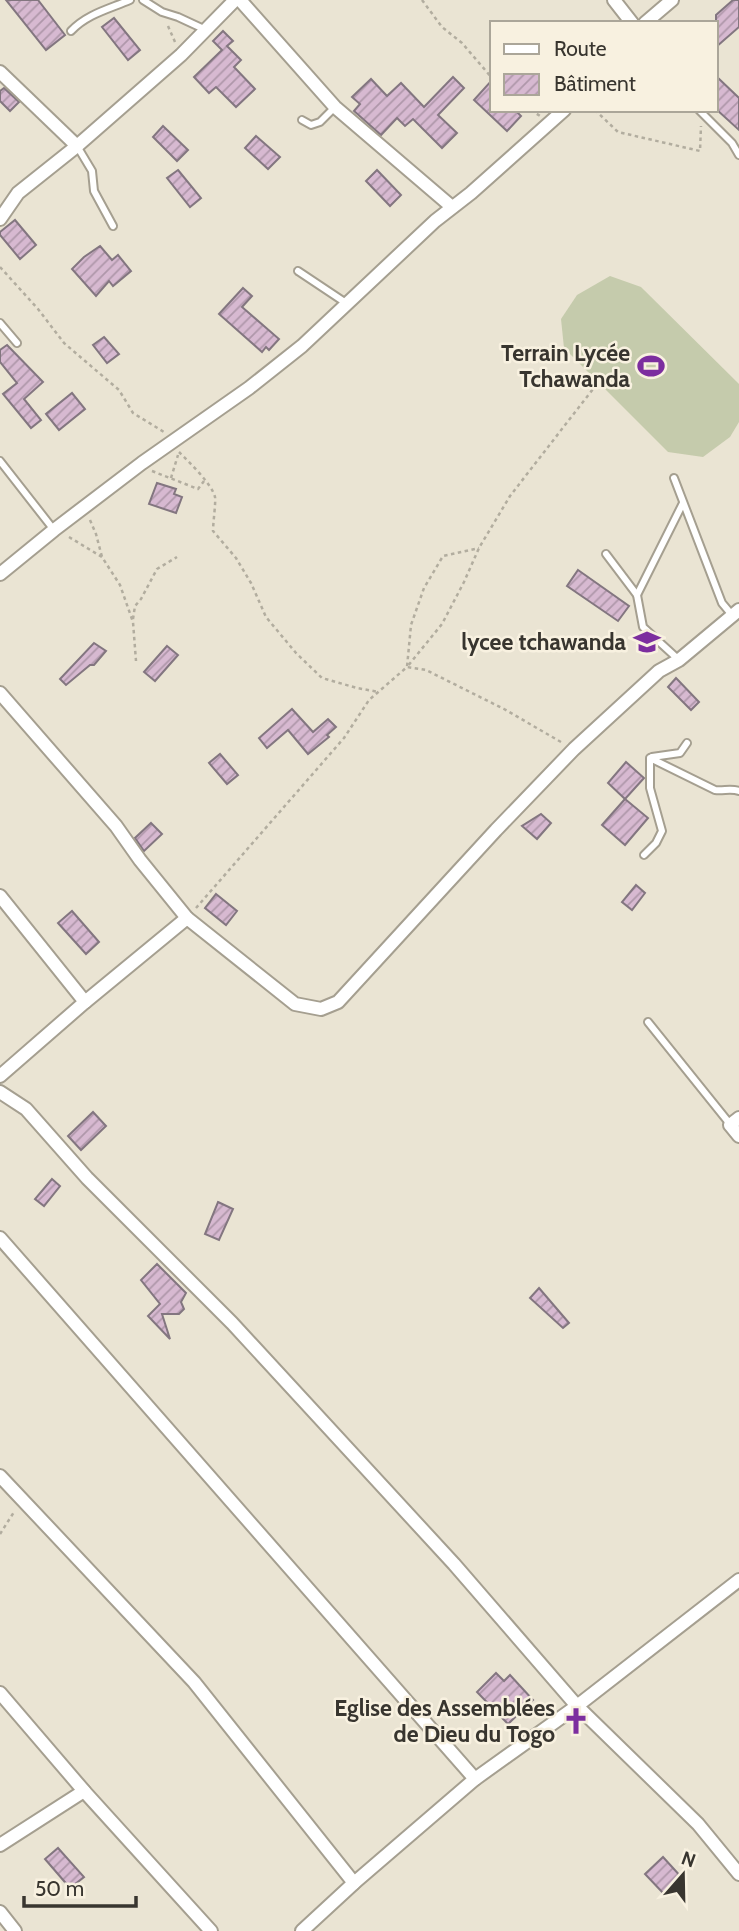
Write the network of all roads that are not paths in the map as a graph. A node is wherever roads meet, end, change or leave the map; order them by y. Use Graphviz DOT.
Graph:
graph roads {
  1 [pos="130,0"];
  2 [pos="143,0"];
  3 [pos="238,0"];
  4 [pos="614,0"];
  5 [pos="668,3"];
  6 [pos="630,21"];
  7 [pos="647,21"];
  8 [pos="657,21"];
  9 [pos="205,30"];
  10 [pos="71,31"];
  11 [pos="0,72"];
  12 [pos="335,107"];
  13 [pos="562,112"];
  14 [pos="701,112"];
  15 [pos="302,120"];
  16 [pos="77,146"];
  17 [pos="739,155"];
  18 [pos="452,207"];
  19 [pos="0,219"];
  20 [pos="113,226"];
  21 [pos="298,271"];
  22 [pos="346,303"];
  23 [pos="0,323"];
  24 [pos="17,343"];
  25 [pos="0,461"];
  26 [pos="674,478"];
  27 [pos="683,503"];
  28 [pos="54,530"];
  29 [pos="606,554"];
  30 [pos="0,574"];
  31 [pos="637,595"];
  32 [pos="737,615"];
  33 [pos="679,660"];
  34 [pos="0,693"];
  35 [pos="687,743"];
  36 [pos="650,758"];
  37 [pos="739,790"];
  38 [pos="644,855"];
  39 [pos="0,896"];
  40 [pos="187,918"];
  41 [pos="85,1002"];
  42 [pos="648,1022"];
  43 [pos="0,1076"];
  44 [pos="0,1092"];
  45 [pos="735,1121"];
  46 [pos="739,1136"];
  47 [pos="0,1238"];
  48 [pos="0,1476"];
  49 [pos="739,1580"];
  50 [pos="0,1693"];
  51 [pos="577,1706"];
  52 [pos="475,1779"];
  53 [pos="84,1791"];
  54 [pos="0,1845"];
  55 [pos="739,1874"];
  56 [pos="354,1882"];
  57 [pos="0,1912"];
  58 [pos="15,1931"];
  59 [pos="211,1931"];
  60 [pos="302,1931"];
  1 -- 10 [label="lane"];
  2 -- 9 [label="lane"];
  3 -- 9 [label="street"];
  3 -- 12 [label="street"];
  4 -- 6 [label="street"];
  5 -- 7 [label="street"];
  5 -- 8 [label="lane"];
  9 -- 16 [label="street"];
  11 -- 16 [label="street"];
  12 -- 15 [label="lane"];
  12 -- 18 [label="street"];
  13 -- 18 [label="street"];
  14 -- 17 [label="lane"];
  16 -- 19 [label="street"];
  16 -- 20 [label="lane"];
  18 -- 22 [label="street"];
  21 -- 22 [label="lane"];
  22 -- 28 [label="street"];
  23 -- 24 [label="lane"];
  25 -- 28 [label="lane"];
  26 -- 27 [label="lane"];
  27 -- 31 [label="lane"];
  27 -- 32 [label="lane"];
  28 -- 30 [label="street"];
  29 -- 31 [label="lane"];
  31 -- 33 [label="lane"];
  32 -- 33 [label="street"];
  33 -- 40 [label="street"];
  34 -- 40 [label="street"];
  35 -- 36 [label="lane"];
  36 -- 37 [label="lane"];
  36 -- 38 [label="lane"];
  39 -- 41 [label="street"];
  40 -- 41 [label="street"];
  41 -- 43 [label="street"];
  42 -- 45 [label="lane"];
  44 -- 51 [label="street"];
  45 -- 46 [label="street"];
  47 -- 52 [label="street"];
  48 -- 56 [label="street"];
  49 -- 51 [label="street"];
  50 -- 53 [label="street"];
  51 -- 52 [label="street"];
  51 -- 55 [label="street"];
  52 -- 56 [label="street"];
  53 -- 54 [label="street"];
  53 -- 59 [label="street"];
  56 -- 60 [label="street"];
  57 -- 58 [label="street"];
}
